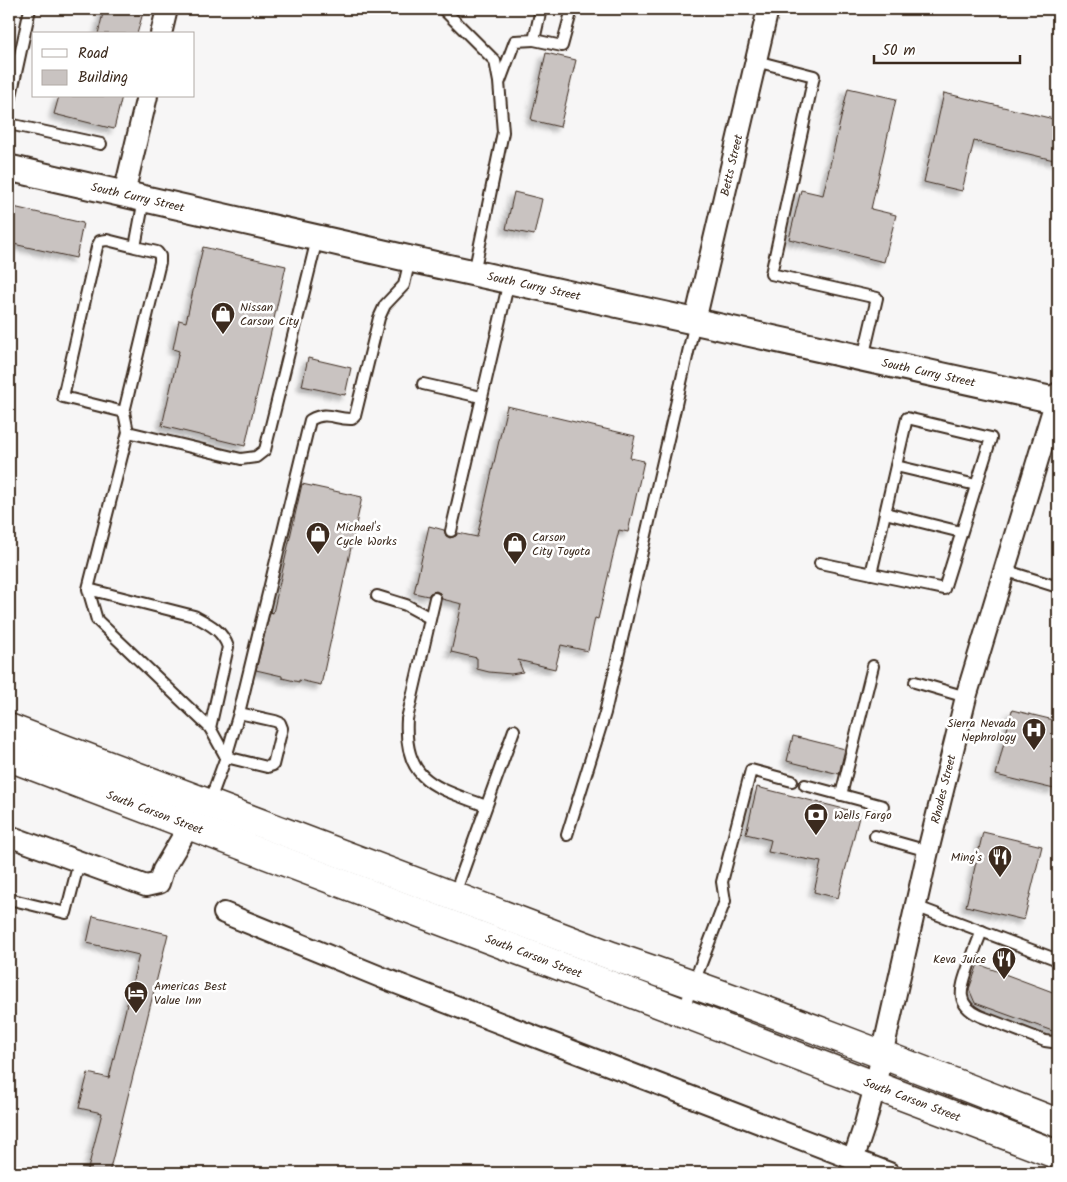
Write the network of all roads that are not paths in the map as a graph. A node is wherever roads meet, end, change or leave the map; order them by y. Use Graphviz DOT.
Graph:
graph roads {
  1 [pos="30,9"];
  2 [pos="167,9"];
  3 [pos="443,9"];
  4 [pos="542,9"];
  5 [pos="572,9"];
  6 [pos="768,9"];
  7 [pos="161,32"];
  8 [pos="534,40"];
  9 [pos="756,61"];
  10 [pos="499,82"];
  11 [pos="147,98"];
  12 [pos="9,105"];
  13 [pos="9,124"];
  14 [pos="101,144"];
  15 [pos="9,168"];
  16 [pos="134,196"];
  17 [pos="317,238"];
  18 [pos="135,247"];
  19 [pos="410,259"];
  20 [pos="474,272"];
  21 [pos="509,280"];
  22 [pos="695,322"];
  23 [pos="863,358"];
  24 [pos="423,384"];
  25 [pos="481,397"];
  26 [pos="1058,398"];
  27 [pos="124,412"];
  28 [pos="128,432"];
  29 [pos="896,466"];
  30 [pos="976,485"];
  31 [pos="885,513"];
  32 [pos="450,531"];
  33 [pos="962,532"];
  34 [pos="820,563"];
  35 [pos="1004,570"];
  36 [pos="871,574"];
  37 [pos="1058,587"];
  38 [pos="88,589"];
  39 [pos="377,596"];
  40 [pos="435,598"];
  41 [pos="430,618"];
  42 [pos="873,666"];
  43 [pos="916,682"];
  44 [pos="966,697"];
  45 [pos="239,713"];
  46 [pos="9,728"];
  47 [pos="210,728"];
  48 [pos="514,730"];
  49 [pos="9,757"];
  50 [pos="226,757"];
  51 [pos="792,781"];
  52 [pos="805,785"];
  53 [pos="841,794"];
  54 [pos="208,803"];
  55 [pos="486,806"];
  56 [pos="883,806"];
  57 [pos="189,826"];
  58 [pos="567,834"];
  59 [pos="9,836"];
  60 [pos="875,836"];
  61 [pos="928,851"];
  62 [pos="79,862"];
  63 [pos="454,896"];
  64 [pos="9,899"];
  65 [pos="915,906"];
  66 [pos="224,913"];
  67 [pos="982,931"];
  68 [pos="1058,960"];
  69 [pos="693,984"];
  70 [pos="682,1012"];
  71 [pos="1058,1040"];
  72 [pos="882,1054"];
  73 [pos="875,1086"];
  74 [pos="1058,1123"];
  75 [pos="1058,1155"];
  76 [pos="853,1160"];
  77 [pos="889,1173"];
  1 -- 12 [label="lane"];
  2 -- 7 [label="street"];
  3 -- 10 [label="lane"];
  4 -- 8 [label="lane"];
  5 -- 8 [label="lane"];
  6 -- 9 [label="street, Betts Street"];
  8 -- 10 [label="lane"];
  9 -- 22 [label="street, Betts Street"];
  9 -- 23 [label="lane"];
  10 -- 20 [label="lane"];
  11 -- 16 [label="street"];
  13 -- 14 [label="lane"];
  15 -- 16 [label="street, South Curry Street"];
  16 -- 17 [label="street, South Curry Street"];
  16 -- 18 [label="lane"];
  17 -- 19 [label="street, South Curry Street"];
  17 -- 28 [label="lane"];
  18 -- 27 [label="lane"];
  18 -- 27 [label="lane"];
  19 -- 20 [label="street, South Curry Street"];
  19 -- 45 [label="lane"];
  20 -- 21 [label="street, South Curry Street"];
  21 -- 22 [label="street, South Curry Street"];
  21 -- 25 [label="lane"];
  22 -- 23 [label="street, South Curry Street"];
  22 -- 58 [label="lane"];
  23 -- 26 [label="street, South Curry Street"];
  24 -- 25 [label="lane"];
  25 -- 32 [label="lane"];
  26 -- 35 [label="street, Rhodes Street"];
  27 -- 28 [label="lane"];
  28 -- 38 [label="lane"];
  29 -- 30 [label="lane"];
  29 -- 30 [label="lane"];
  29 -- 31 [label="lane"];
  30 -- 33 [label="lane"];
  31 -- 33 [label="lane"];
  31 -- 36 [label="lane"];
  33 -- 36 [label="lane"];
  34 -- 36 [label="lane"];
  35 -- 37 [label="lane"];
  35 -- 44 [label="street, Rhodes Street"];
  38 -- 47 [label="lane"];
  38 -- 47 [label="lane"];
  39 -- 41 [label="lane"];
  40 -- 41 [label="lane"];
  41 -- 55 [label="lane"];
  42 -- 53 [label="lane"];
  43 -- 44 [label="lane"];
  44 -- 61 [label="street, Rhodes Street"];
  45 -- 50 [label="lane"];
  45 -- 50 [label="lane"];
  46 -- 54 [label="main road"];
  47 -- 50 [label="lane"];
  48 -- 55 [label="lane"];
  49 -- 57 [label="main road, South Carson Street"];
  50 -- 54 [label="lane"];
  51 -- 69 [label="lane"];
  52 -- 53 [label="lane"];
  53 -- 56 [label="lane"];
  54 -- 57 [label="main road"];
  54 -- 63 [label="main road"];
  55 -- 63 [label="lane"];
  57 -- 62 [label="street"];
  57 -- 70 [label="main road, South Carson Street"];
  59 -- 62 [label="street"];
  60 -- 61 [label="lane"];
  61 -- 65 [label="street, Rhodes Street"];
  62 -- 64 [label="lane"];
  63 -- 69 [label="main road"];
  65 -- 67 [label="lane"];
  65 -- 72 [label="street, Rhodes Street"];
  66 -- 76 [label="street"];
  67 -- 68 [label="lane"];
  67 -- 71 [label="lane"];
  69 -- 70 [label="lane"];
  69 -- 72 [label="main road"];
  70 -- 73 [label="main road, South Carson Street"];
  72 -- 73 [label="street, Rhodes Street"];
  72 -- 74 [label="main road"];
  73 -- 75 [label="main road, South Carson Street"];
  73 -- 76 [label="street, Rhodes Street"];
  76 -- 77 [label="street"];
}
